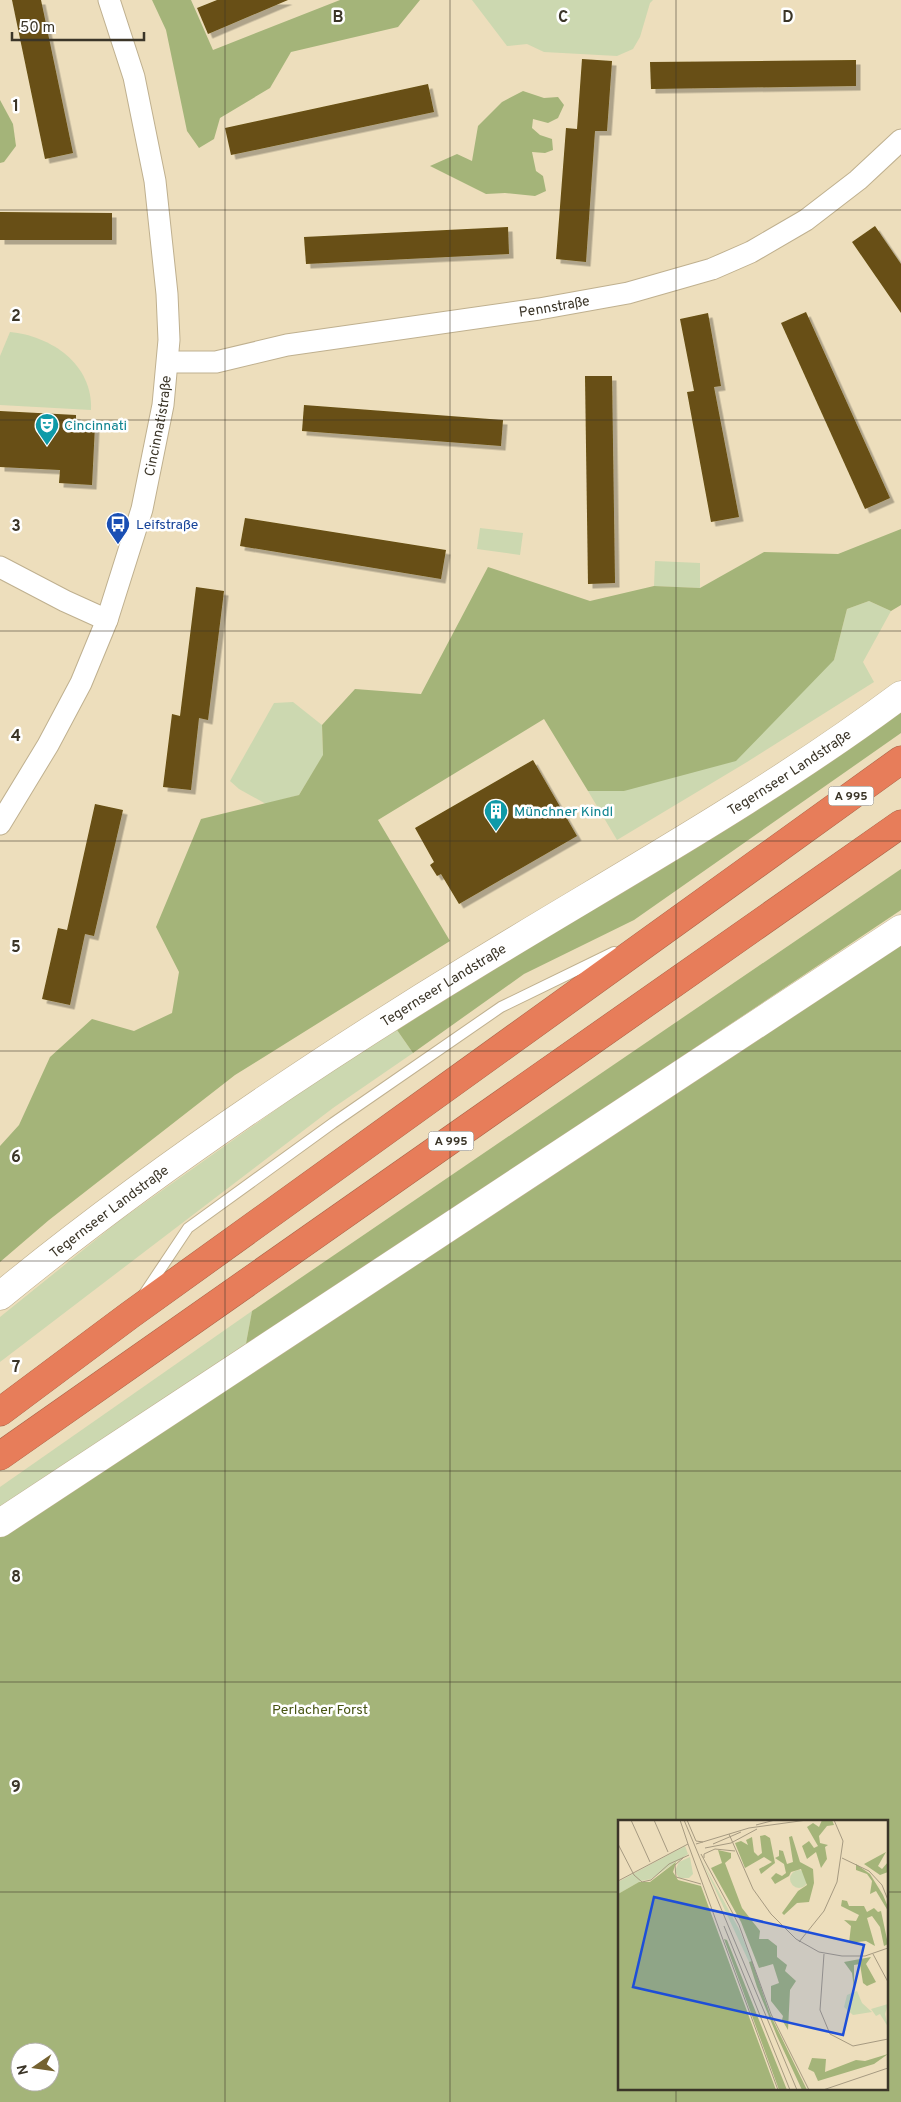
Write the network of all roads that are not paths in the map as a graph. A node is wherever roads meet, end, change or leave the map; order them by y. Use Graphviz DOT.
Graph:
graph roads {
  1 [pos="109,0"];
  2 [pos="901,140"];
  3 [pos="168,362"];
  4 [pos="0,566"];
  5 [pos="107,620"];
  6 [pos="901,695"];
  7 [pos="901,760"];
  8 [pos="0,824"];
  9 [pos="901,824"];
  10 [pos="669,926"];
  11 [pos="901,929"];
  12 [pos="0,1296"];
  13 [pos="130,1314"];
  14 [pos="0,1412"];
  15 [pos="0,1456"];
  16 [pos="0,1522"];
  1 -- 3 [label="street, Cincinnatistraße"];
  2 -- 3 [label="street, Pennstraße"];
  3 -- 5 [label="street, Cincinnatistraße"];
  4 -- 5 [label="street"];
  5 -- 8 [label="street, Cincinnatistraße"];
  6 -- 12 [label="main road, Tegernseer Landstraße"];
  7 -- 10 [label="highway, A 995"];
  9 -- 15 [label="highway, A 995"];
  10 -- 13 [label="highway, A 995"];
  10 -- 13 [label="lane"];
  11 -- 16 [label="main road"];
  13 -- 14 [label="highway, A 995"];
}
